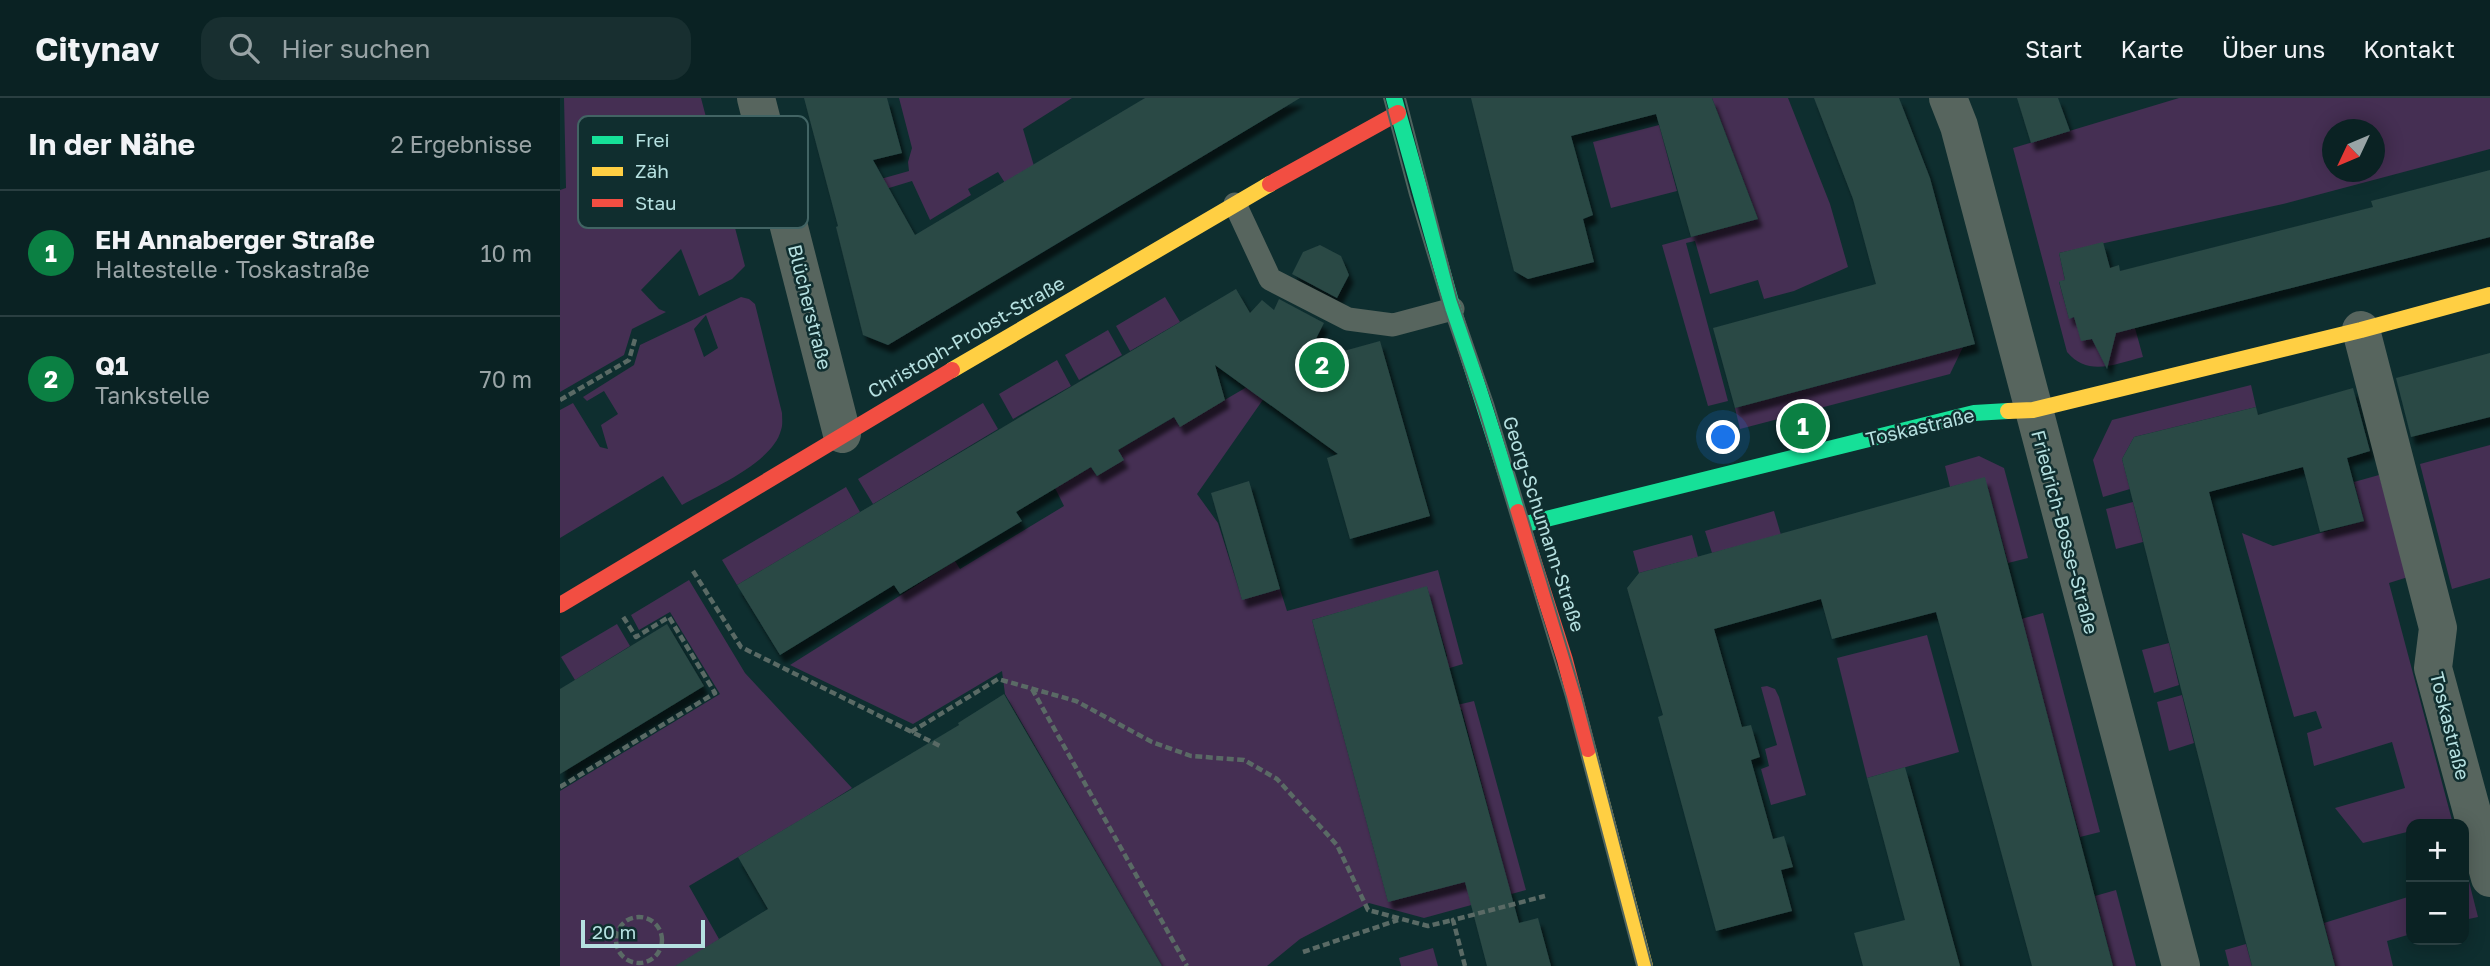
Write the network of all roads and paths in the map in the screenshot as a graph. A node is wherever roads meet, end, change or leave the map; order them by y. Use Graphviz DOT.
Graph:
graph roads {
  1 [pos="756,98"];
  2 [pos="1948,98"];
  3 [pos="1396,105"];
  4 [pos="761,116"];
  5 [pos="1235,204"];
  6 [pos="789,228"];
  7 [pos="2490,295"];
  8 [pos="1453,309"];
  9 [pos="2361,330"];
  10 [pos="635,339"];
  11 [pos="560,400"];
  12 [pos="2033,410"];
  13 [pos="842,434"];
  14 [pos="1522,525"];
  15 [pos="692,570"];
  16 [pos="560,605"];
  17 [pos="621,613"];
  18 [pos="1032,688"];
  19 [pos="911,732"];
  20 [pos="940,746"];
  21 [pos="560,787"];
  22 [pos="2490,878"];
  23 [pos="1545,896"];
  24 [pos="1401,919"];
  25 [pos="1453,920"];
  26 [pos="1303,952"];
  27 [pos="640,965"];
  28 [pos="1187,966"];
  29 [pos="1465,966"];
  30 [pos="1645,966"];
  31 [pos="2181,966"];
  1 -- 4 [label="street, Blücherstraße"];
  2 -- 12 [label="street, Friedrich-Bosse-Straße"];
  3 -- 5 [label="street, Christoph-Probst-Straße"];
  3 -- 8 [label="street, Georg-Schumann-Straße"];
  5 -- 8 [label="lane"];
  5 -- 13 [label="street, Christoph-Probst-Straße"];
  6 -- 13 [label="street, Blücherstraße"];
  7 -- 9 [label="street, Toskastraße"];
  8 -- 14 [label="street, Georg-Schumann-Straße"];
  9 -- 12 [label="street, Toskastraße"];
  9 -- 22 [label="street, Toskastraße"];
  10 -- 11 [label="path"];
  12 -- 14 [label="street, Toskastraße"];
  12 -- 31 [label="street, Friedrich-Bosse-Straße"];
  13 -- 16 [label="street, Christoph-Probst-Straße"];
  14 -- 30 [label="street, Georg-Schumann-Straße"];
  15 -- 19 [label="path"];
  17 -- 21 [label="path"];
  18 -- 19 [label="path"];
  18 -- 24 [label="path"];
  18 -- 28 [label="path"];
  19 -- 20 [label="path"];
  23 -- 25 [label="path"];
  24 -- 25 [label="path"];
  24 -- 26 [label="path"];
  25 -- 29 [label="path"];
  27 -- 27 [label="path"];
}
